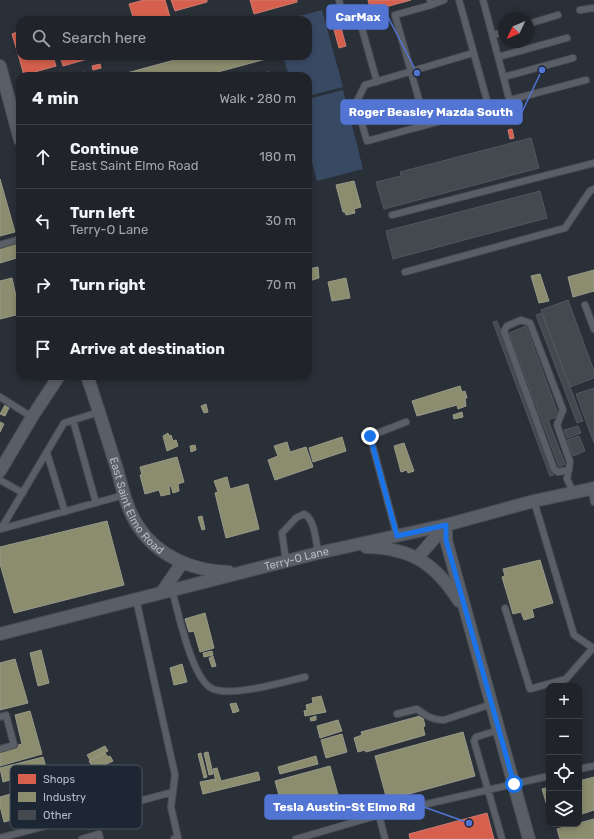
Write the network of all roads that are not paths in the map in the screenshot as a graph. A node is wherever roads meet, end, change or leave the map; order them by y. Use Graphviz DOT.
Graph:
graph roads {
  1 [pos="338,0"];
  2 [pos="444,0"];
  3 [pos="459,0"];
  4 [pos="483,0"];
  5 [pos="431,2"];
  6 [pos="594,8"];
  7 [pos="580,10"];
  8 [pos="558,15"];
  9 [pos="534,22"];
  10 [pos="498,34"];
  11 [pos="493,35"];
  12 [pos="567,38"];
  13 [pos="474,53"];
  14 [pos="498,57"];
  15 [pos="573,58"];
  16 [pos="0,66"];
  17 [pos="410,72"];
  18 [pos="504,77"];
  19 [pos="2,80"];
  20 [pos="586,80"];
  21 [pos="377,82"];
  22 [pos="510,100"];
  23 [pos="515,121"];
  24 [pos="426,125"];
  25 [pos="16,127"];
  26 [pos="594,163"];
  27 [pos="594,189"];
  28 [pos="392,215"];
  29 [pos="16,241"];
  30 [pos="0,245"];
  31 [pos="405,272"];
  32 [pos="584,305"];
  33 [pos="594,329"];
  34 [pos="56,380"];
  35 [pos="89,380"];
  36 [pos="0,398"];
  37 [pos="99,412"];
  38 [pos="32,417"];
  39 [pos="73,420"];
  40 [pos="406,422"];
  41 [pos="47,453"];
  42 [pos="569,470"];
  43 [pos="0,471"];
  44 [pos="0,480"];
  45 [pos="592,488"];
  46 [pos="573,492"];
  47 [pos="23,493"];
  48 [pos="124,495"];
  49 [pos="534,501"];
  50 [pos="594,502"];
  51 [pos="96,503"];
  52 [pos="65,512"];
  53 [pos="446,525"];
  54 [pos="397,536"];
  55 [pos="347,546"];
  56 [pos="318,553"];
  57 [pos="418,557"];
  58 [pos="286,561"];
  59 [pos="182,563"];
  60 [pos="244,572"];
  61 [pos="167,591"];
  62 [pos="136,599"];
  63 [pos="505,608"];
  64 [pos="466,614"];
  65 [pos="0,634"];
  66 [pos="305,677"];
  67 [pos="492,704"];
  68 [pos="397,714"];
  69 [pos="0,717"];
  70 [pos="499,730"];
  71 [pos="0,749"];
  72 [pos="594,766"];
  73 [pos="582,768"];
  74 [pos="546,777"];
  75 [pos="514,784"];
  76 [pos="488,790"];
  77 [pos="173,792"];
  78 [pos="142,800"];
  79 [pos="379,815"];
  80 [pos="34,829"];
  81 [pos="0,838"];
  82 [pos="82,839"];
  83 [pos="100,839"];
  84 [pos="174,839"];
  85 [pos="296,839"];
  86 [pos="385,839"];
  87 [pos="502,839"];
  88 [pos="529,839"];
  1 -- 21 [label="lane"];
  2 -- 5 [label="lane"];
  3 -- 13 [label="lane"];
  4 -- 11 [label="lane"];
  5 -- 17 [label="lane"];
  6 -- 7 [label="lane"];
  8 -- 9 [label="lane"];
  10 -- 11 [label="lane"];
  11 -- 14 [label="lane"];
  12 -- 14 [label="lane"];
  13 -- 17 [label="lane"];
  13 -- 24 [label="lane"];
  14 -- 18 [label="lane"];
  15 -- 18 [label="lane"];
  16 -- 19 [label="street"];
  17 -- 21 [label="lane"];
  17 -- 24 [label="lane"];
  18 -- 22 [label="lane"];
  19 -- 25 [label="street"];
  20 -- 22 [label="lane"];
  21 -- 24 [label="lane"];
  22 -- 23 [label="lane"];
  26 -- 28 [label="lane"];
  27 -- 31 [label="lane"];
  29 -- 30 [label="lane"];
  32 -- 33 [label="lane"];
  34 -- 38 [label="street"];
  35 -- 37 [label="street, East Saint Elmo Road"];
  36 -- 38 [label="lane"];
  37 -- 39 [label="lane"];
  37 -- 48 [label="street, East Saint Elmo Road"];
  38 -- 43 [label="street"];
  39 -- 41 [label="lane"];
  39 -- 51 [label="lane"];
  40 -- 54 [label="lane"];
  41 -- 47 [label="lane"];
  41 -- 52 [label="lane"];
  42 -- 42 [label="lane"];
  42 -- 46 [label="lane"];
  44 -- 47 [label="lane"];
  45 -- 46 [label="street, Terry-O Lane"];
  45 -- 50 [label="lane"];
  46 -- 49 [label="street, Terry-O Lane"];
  47 -- 52 [label="lane"];
  48 -- 51 [label="lane"];
  48 -- 59 [label="street, East Saint Elmo Road"];
  49 -- 53 [label="street, Terry-O Lane"];
  49 -- 63 [label="lane"];
  51 -- 52 [label="lane"];
  53 -- 54 [label="street, Terry-O Lane"];
  53 -- 57 [label="street"];
  53 -- 64 [label="street"];
  54 -- 55 [label="street, Terry-O Lane"];
  55 -- 56 [label="street, Terry-O Lane"];
  55 -- 57 [label="street"];
  56 -- 58 [label="street, Terry-O Lane"];
  56 -- 58 [label="lane"];
  57 -- 64 [label="street"];
  58 -- 60 [label="street, Terry-O Lane"];
  59 -- 60 [label="street, East Saint Elmo Road"];
  59 -- 61 [label="street"];
  60 -- 61 [label="street, Terry-O Lane"];
  61 -- 62 [label="street, Terry-O Lane"];
  61 -- 66 [label="lane"];
  62 -- 65 [label="street, Terry-O Lane"];
  62 -- 77 [label="lane"];
  64 -- 67 [label="street"];
  67 -- 68 [label="lane"];
  67 -- 70 [label="street"];
  69 -- 71 [label="lane"];
  70 -- 75 [label="street"];
  70 -- 76 [label="lane"];
  72 -- 73 [label="lane"];
  74 -- 75 [label="lane"];
  75 -- 76 [label="lane"];
  75 -- 88 [label="street"];
  76 -- 79 [label="lane"];
  76 -- 87 [label="lane"];
  77 -- 78 [label="lane"];
  77 -- 84 [label="lane"];
  79 -- 85 [label="lane"];
  79 -- 86 [label="lane"];
  80 -- 81 [label="lane"];
  82 -- 83 [label="lane"];
}
